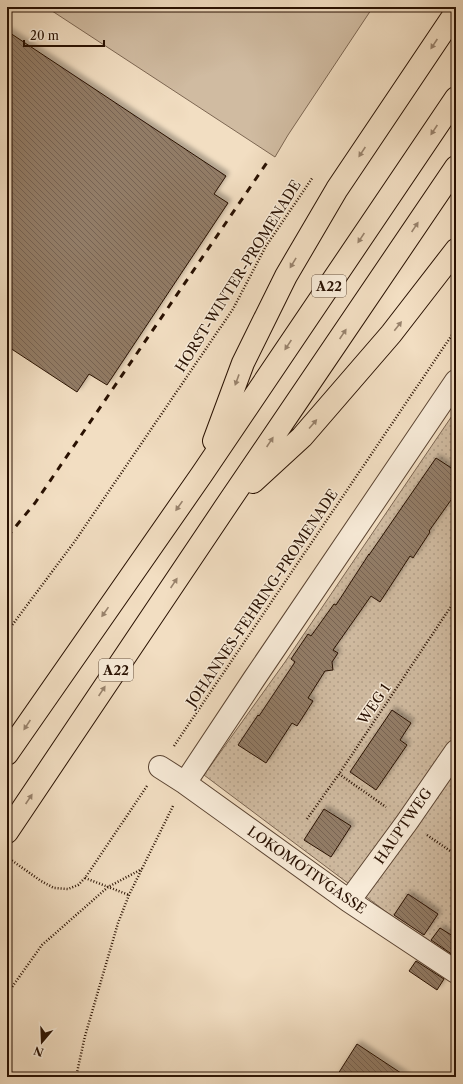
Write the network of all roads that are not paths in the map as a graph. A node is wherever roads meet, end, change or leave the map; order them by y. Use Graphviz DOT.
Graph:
graph roads {
  1 [pos="456,12"];
  2 [pos="456,98"];
  3 [pos="456,167"];
  4 [pos="456,250"];
  5 [pos="456,381"];
  6 [pos="202,474"];
  7 [pos="224,509"];
  8 [pos="456,751"];
  9 [pos="7,754"];
  10 [pos="160,767"];
  11 [pos="185,783"];
  12 [pos="7,832"];
  13 [pos="349,901"];
  14 [pos="456,972"];
  1 -- 6 [label="highway, one-way"];
  2 -- 6 [label="highway, A22, one-way"];
  7 -- 3 [label="highway, A22, one-way"];
  7 -- 4 [label="highway, one-way"];
  5 -- 11 [label="lane"];
  6 -- 9 [label="highway, A22, one-way"];
  12 -- 7 [label="highway, A22, one-way"];
  8 -- 13 [label="lane, HAUPTWEG"];
  10 -- 11 [label="lane, LOKOMOTIVGASSE"];
  11 -- 13 [label="lane, LOKOMOTIVGASSE"];
  13 -- 14 [label="lane, LOKOMOTIVGASSE"];
}
